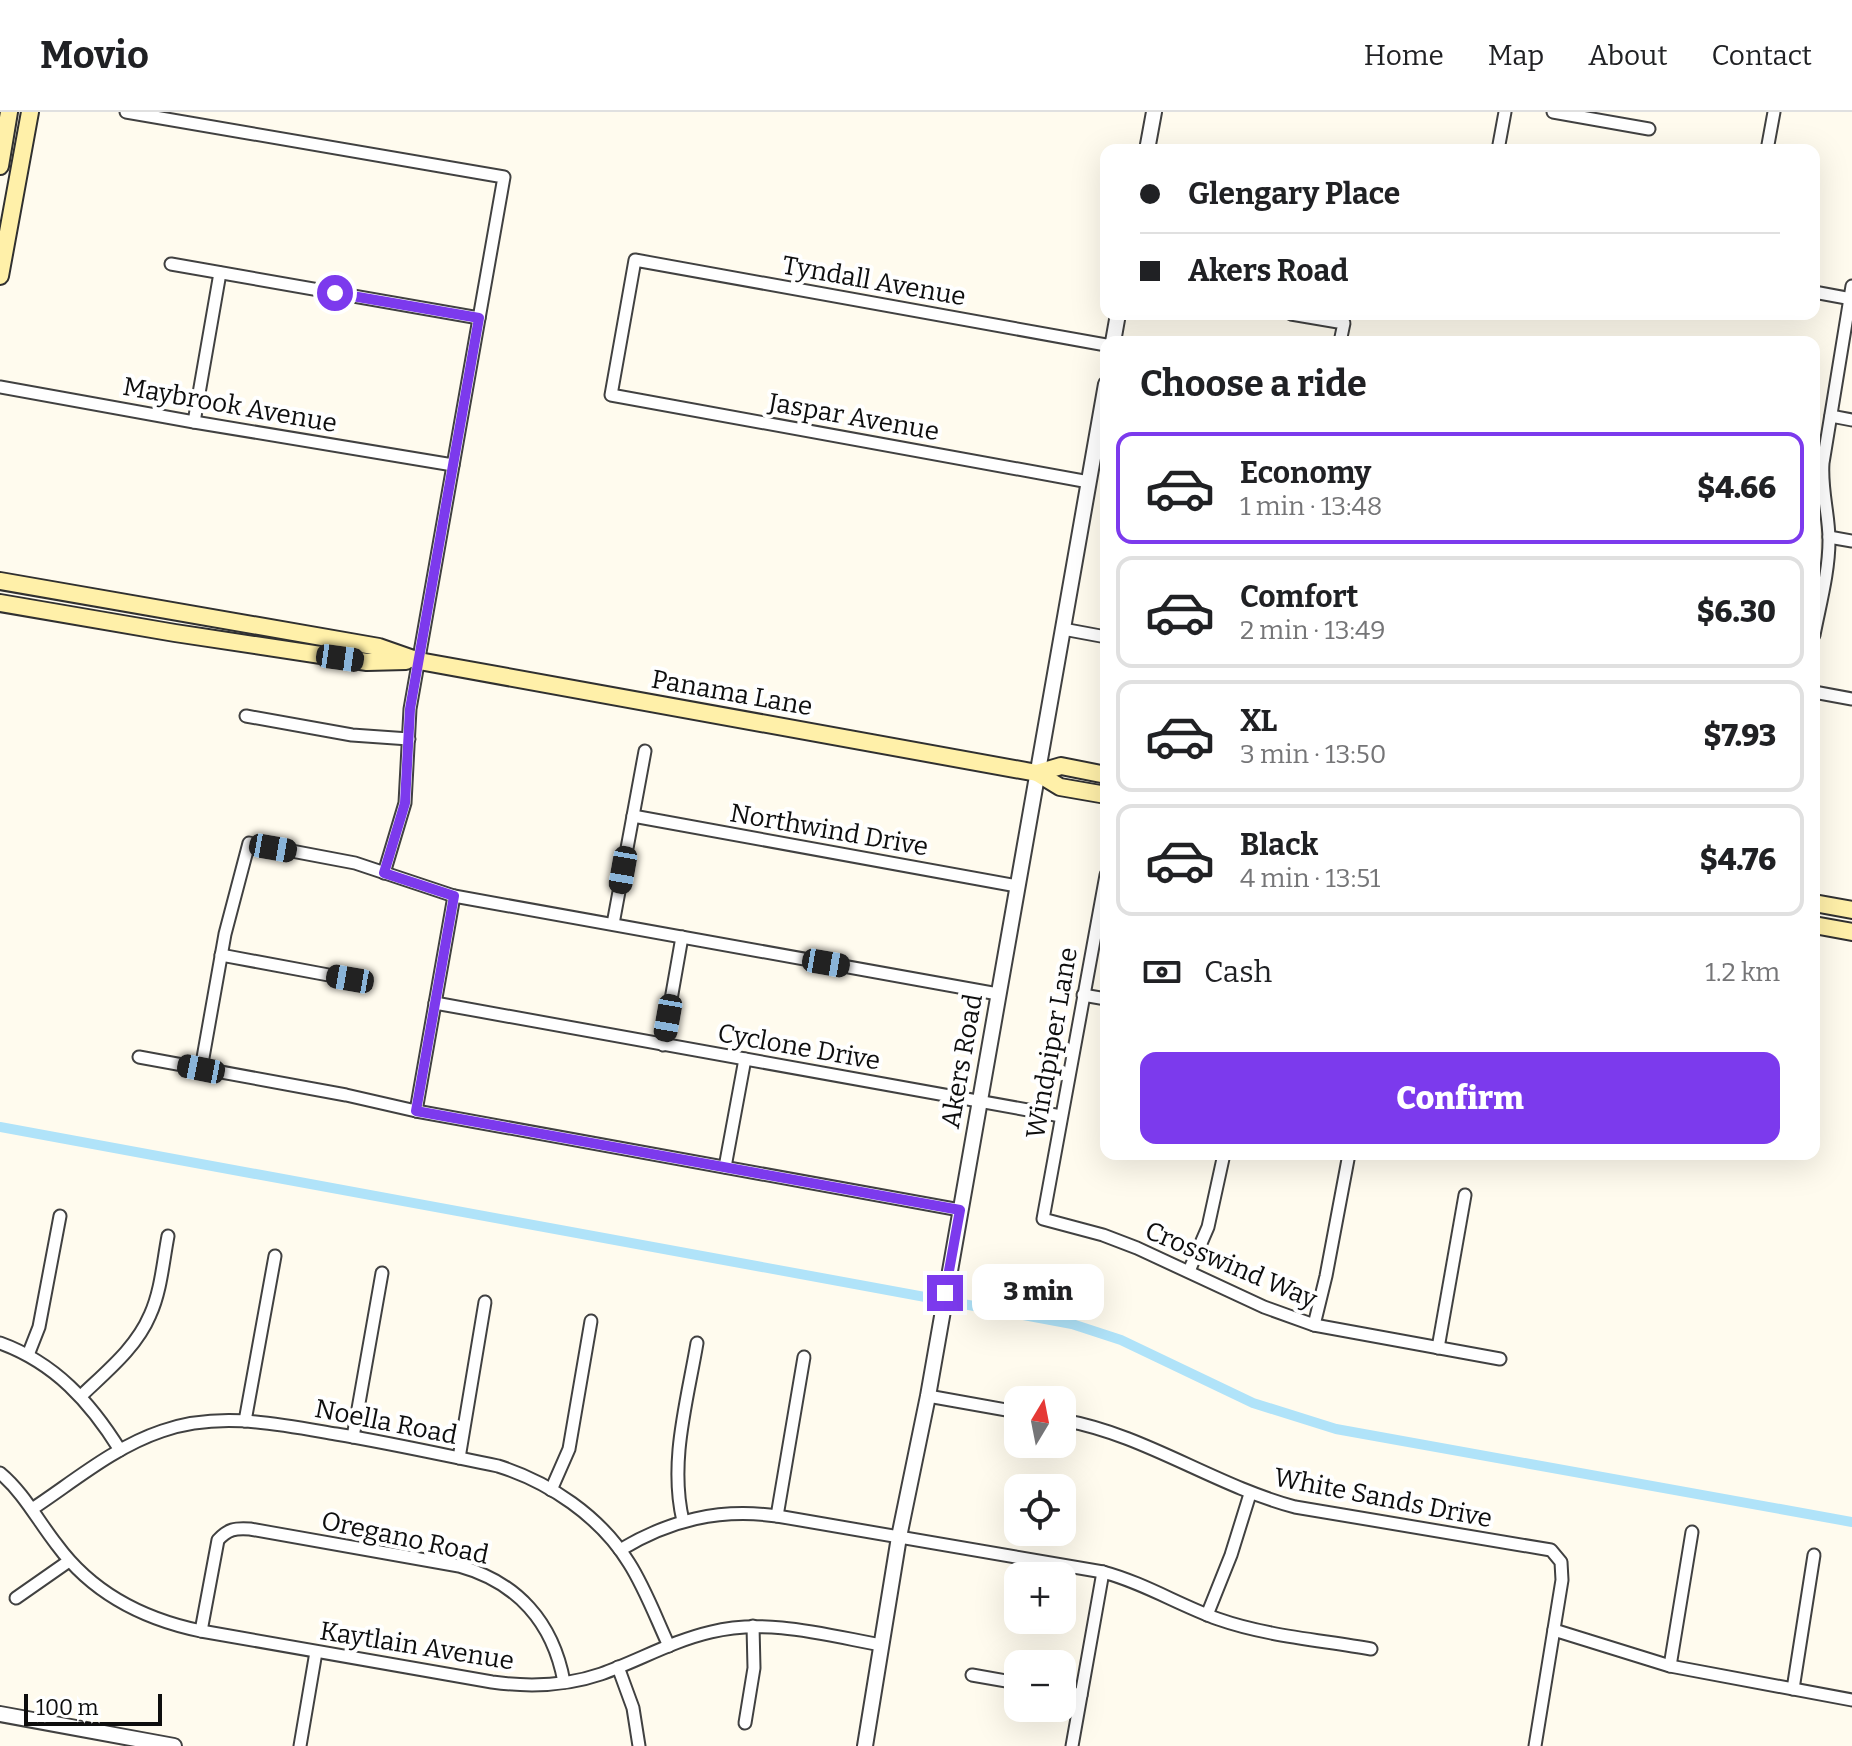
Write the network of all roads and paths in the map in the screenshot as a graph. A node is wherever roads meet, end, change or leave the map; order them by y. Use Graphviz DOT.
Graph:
graph roads {
  1 [pos="9,112"];
  2 [pos="30,112"];
  3 [pos="126,112"];
  4 [pos="1152,112"];
  5 [pos="1505,112"];
  6 [pos="1553,112"];
  7 [pos="1774,112"];
  8 [pos="1649,129"];
  9 [pos="1148,144"];
  10 [pos="1499,144"];
  11 [pos="1768,144"];
  12 [pos="0,166"];
  13 [pos="0,209"];
  14 [pos="0,255"];
  15 [pos="171,264"];
  16 [pos="220,273"];
  17 [pos="0,276"];
  18 [pos="1820,292"];
  19 [pos="1851,294"];
  20 [pos="479,318"];
  21 [pos="1326,320"];
  22 [pos="1341,336"];
  23 [pos="1100,344"];
  24 [pos="0,387"];
  25 [pos="611,395"];
  26 [pos="1831,416"];
  27 [pos="1100,419"];
  28 [pos="1852,420"];
  29 [pos="194,422"];
  30 [pos="453,465"];
  31 [pos="1089,482"];
  32 [pos="1829,537"];
  33 [pos="1852,541"];
  34 [pos="1820,578"];
  35 [pos="0,581"];
  36 [pos="0,603"];
  37 [pos="171,610"];
  38 [pos="88,619"];
  39 [pos="252,624"];
  40 [pos="1063,629"];
  41 [pos="175,633"];
  42 [pos="1100,636"];
  43 [pos="419,661"];
  44 [pos="1820,693"];
  45 [pos="1852,699"];
  46 [pos="246,716"];
  47 [pos="409,739"];
  48 [pos="645,751"];
  49 [pos="1037,773"];
  50 [pos="1100,774"];
  51 [pos="1100,794"];
  52 [pos="633,816"];
  53 [pos="384,873"];
  54 [pos="1017,886"];
  55 [pos="454,896"];
  56 [pos="1100,902"];
  57 [pos="1820,904"];
  58 [pos="1852,910"];
  59 [pos="613,924"];
  60 [pos="1820,926"];
  61 [pos="1852,932"];
  62 [pos="682,937"];
  63 [pos="221,955"];
  64 [pos="350,979"];
  65 [pos="998,994"];
  66 [pos="1083,995"];
  67 [pos="1100,998"];
  68 [pos="435,1003"];
  69 [pos="663,1045"];
  70 [pos="139,1057"];
  71 [pos="745,1059"];
  72 [pos="201,1069"];
  73 [pos="979,1102"];
  74 [pos="416,1111"];
  75 [pos="1061,1116"];
  76 [pos="1223,1160"];
  77 [pos="1348,1160"];
  78 [pos="725,1167"];
  79 [pos="1465,1195"];
  80 [pos="960,1210"];
  81 [pos="60,1216"];
  82 [pos="1043,1219"];
  83 [pos="168,1236"];
  84 [pos="275,1256"];
  85 [pos="1189,1271"];
  86 [pos="382,1273"];
  87 [pos="485,1302"];
  88 [pos="591,1321"];
  89 [pos="1314,1325"];
  90 [pos="0,1343"];
  91 [pos="697,1343"];
  92 [pos="1438,1348"];
  93 [pos="28,1355"];
  94 [pos="804,1357"];
  95 [pos="1500,1359"];
  96 [pos="81,1396"];
  97 [pos="928,1396"];
  98 [pos="1004,1410"];
  99 [pos="245,1421"];
  100 [pos="1076,1423"];
  101 [pos="353,1437"];
  102 [pos="120,1450"];
  103 [pos="459,1458"];
  104 [pos="0,1473"];
  105 [pos="551,1490"];
  106 [pos="1250,1494"];
  107 [pos="32,1509"];
  108 [pos="777,1516"];
  109 [pos="683,1521"];
  110 [pos="1692,1532"];
  111 [pos="899,1537"];
  112 [pos="620,1550"];
  113 [pos="1814,1555"];
  114 [pos="69,1561"];
  115 [pos="1103,1572"];
  116 [pos="16,1598"];
  117 [pos="1207,1615"];
  118 [pos="753,1626"];
  119 [pos="1554,1630"];
  120 [pos="201,1631"];
  121 [pos="881,1645"];
  122 [pos="669,1646"];
  123 [pos="1371,1649"];
  124 [pos="316,1652"];
  125 [pos="1670,1666"];
  126 [pos="618,1667"];
  127 [pos="972,1675"];
  128 [pos="1004,1681"];
  129 [pos="564,1682"];
  130 [pos="1793,1689"];
  131 [pos="1076,1694"];
  132 [pos="1081,1695"];
  133 [pos="1852,1700"];
  134 [pos="0,1714"];
  135 [pos="745,1723"];
  136 [pos="95,1739"];
  137 [pos="174,1746"];
  138 [pos="300,1746"];
  139 [pos="639,1746"];
  140 [pos="865,1746"];
  141 [pos="1072,1746"];
  142 [pos="1535,1746"];
  1 -- 12 [label="main road"];
  2 -- 17 [label="main road"];
  3 -- 20 [label="street"];
  4 -- 9 [label="street"];
  5 -- 10 [label="street"];
  6 -- 8 [label="street"];
  7 -- 11 [label="street"];
  13 -- 14 [label="main road"];
  15 -- 16 [label="street"];
  16 -- 20 [label="street"];
  16 -- 29 [label="street"];
  18 -- 19 [label="street"];
  19 -- 26 [label="street"];
  20 -- 30 [label="street"];
  21 -- 22 [label="street"];
  23 -- 25 [label="street, Tyndall Avenue"];
  24 -- 29 [label="street, Maybrook Avenue"];
  25 -- 31 [label="street, Jaspar Avenue"];
  26 -- 28 [label="street"];
  26 -- 32 [label="street"];
  27 -- 31 [label="street, Akers Road"];
  29 -- 30 [label="street, Maybrook Avenue"];
  30 -- 43 [label="street"];
  31 -- 40 [label="street, Akers Road"];
  32 -- 33 [label="street"];
  32 -- 34 [label="street"];
  35 -- 37 [label="main road, Panama Lane"];
  36 -- 38 [label="main road, Panama Lane"];
  37 -- 38 [label="main road"];
  37 -- 39 [label="main road, Panama Lane"];
  38 -- 41 [label="main road, Panama Lane"];
  39 -- 41 [label="main road"];
  39 -- 43 [label="main road, Panama Lane"];
  40 -- 42 [label="street"];
  40 -- 49 [label="street, Akers Road"];
  41 -- 43 [label="main road, Panama Lane"];
  43 -- 47 [label="street"];
  43 -- 49 [label="main road, Panama Lane"];
  44 -- 45 [label="street"];
  46 -- 47 [label="street"];
  47 -- 53 [label="street"];
  48 -- 52 [label="street"];
  49 -- 50 [label="main road, Panama Lane"];
  49 -- 51 [label="main road, Panama Lane"];
  49 -- 54 [label="street, Akers Road"];
  52 -- 54 [label="street, Northwind Drive"];
  52 -- 59 [label="street"];
  53 -- 55 [label="street"];
  53 -- 63 [label="street"];
  54 -- 65 [label="street, Akers Road"];
  55 -- 59 [label="street"];
  55 -- 68 [label="street"];
  56 -- 66 [label="street, Windpiper Lane"];
  57 -- 58 [label="main road"];
  59 -- 62 [label="street"];
  60 -- 61 [label="main road"];
  62 -- 65 [label="street"];
  62 -- 69 [label="street"];
  63 -- 64 [label="street"];
  63 -- 72 [label="street"];
  65 -- 73 [label="street, Akers Road"];
  66 -- 67 [label="street"];
  66 -- 75 [label="street, Windpiper Lane"];
  68 -- 69 [label="street, Cyclone Drive"];
  68 -- 74 [label="street"];
  69 -- 71 [label="street, Cyclone Drive"];
  70 -- 72 [label="street"];
  71 -- 73 [label="street, Cyclone Drive"];
  71 -- 78 [label="street"];
  72 -- 74 [label="street"];
  73 -- 75 [label="street, Cyclone Drive"];
  73 -- 80 [label="street, Akers Road"];
  74 -- 78 [label="street"];
  75 -- 82 [label="street, Windpiper Lane"];
  76 -- 85 [label="street"];
  77 -- 89 [label="street"];
  78 -- 80 [label="street"];
  79 -- 92 [label="street"];
  80 -- 97 [label="street, Akers Road"];
  81 -- 93 [label="street"];
  82 -- 85 [label="street, Crosswind Way"];
  83 -- 96 [label="street"];
  84 -- 99 [label="street"];
  85 -- 89 [label="street, Crosswind Way"];
  86 -- 101 [label="street"];
  87 -- 103 [label="street"];
  88 -- 105 [label="street"];
  89 -- 92 [label="street, Crosswind Way"];
  90 -- 93 [label="street"];
  91 -- 109 [label="street"];
  92 -- 95 [label="street, Crosswind Way"];
  93 -- 96 [label="street"];
  94 -- 108 [label="street"];
  96 -- 102 [label="street"];
  97 -- 98 [label="street"];
  97 -- 111 [label="street, Akers Road"];
  99 -- 101 [label="street, Noella Road"];
  99 -- 102 [label="street, Noella Road"];
  100 -- 106 [label="street, White Sands Drive"];
  101 -- 103 [label="street, Noella Road"];
  102 -- 107 [label="street, Noella Road"];
  103 -- 105 [label="street, Noella Road"];
  104 -- 107 [label="street, Kaytlain Avenue"];
  105 -- 112 [label="street, Noella Road"];
  106 -- 117 [label="street"];
  106 -- 119 [label="street, White Sands Drive"];
  107 -- 114 [label="street, Kaytlain Avenue"];
  108 -- 109 [label="street"];
  108 -- 111 [label="street"];
  109 -- 112 [label="street"];
  110 -- 125 [label="street"];
  111 -- 115 [label="street"];
  111 -- 121 [label="street, Akers Road"];
  112 -- 122 [label="street, Noella Road"];
  113 -- 130 [label="street"];
  114 -- 116 [label="street"];
  114 -- 120 [label="street, Kaytlain Avenue"];
  115 -- 117 [label="street"];
  115 -- 132 [label="street"];
  117 -- 123 [label="street"];
  118 -- 121 [label="street, Kaytlain Avenue"];
  118 -- 122 [label="street, Kaytlain Avenue"];
  118 -- 135 [label="street"];
  119 -- 125 [label="street"];
  119 -- 142 [label="street, White Sands Drive"];
  120 -- 124 [label="street, Kaytlain Avenue"];
  120 -- 129 [label="street, Oregano Road"];
  121 -- 140 [label="street, Akers Road"];
  122 -- 126 [label="street, Kaytlain Avenue"];
  124 -- 129 [label="street, Kaytlain Avenue"];
  124 -- 138 [label="street"];
  125 -- 130 [label="street"];
  126 -- 129 [label="street, Kaytlain Avenue"];
  126 -- 139 [label="street"];
  127 -- 128 [label="street"];
  130 -- 133 [label="street"];
  131 -- 132 [label="street"];
  132 -- 141 [label="street"];
  134 -- 136 [label="street"];
  136 -- 137 [label="street"];
}
